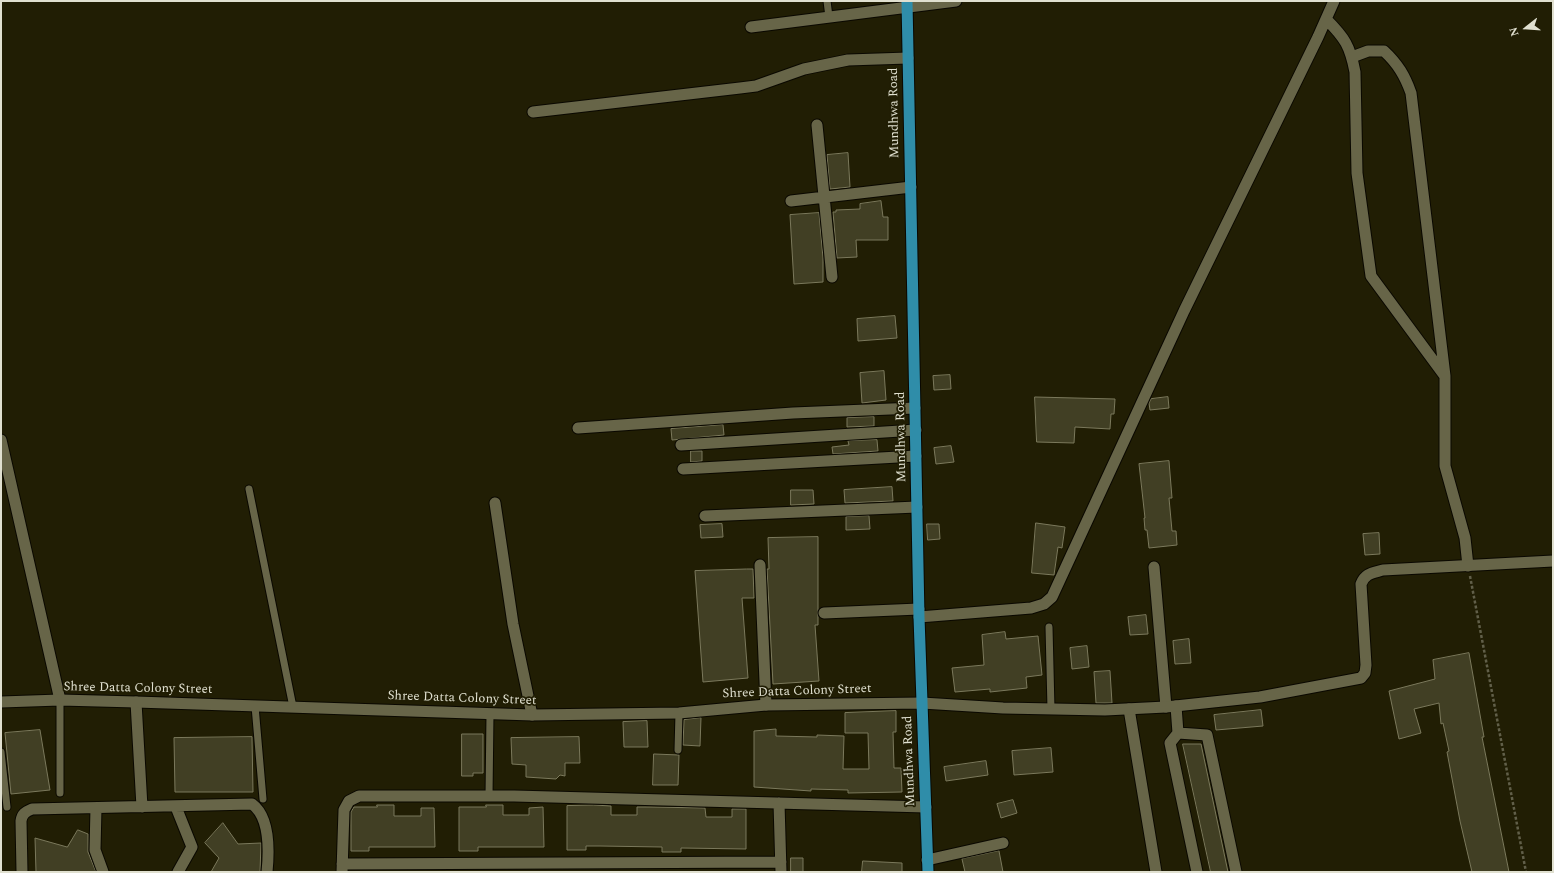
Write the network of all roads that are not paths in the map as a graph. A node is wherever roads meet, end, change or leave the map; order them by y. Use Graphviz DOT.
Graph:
graph roads {
  1 [pos="827,1"];
  2 [pos="956,1"];
  3 [pos="1334,1"];
  4 [pos="907,4"];
  5 [pos="829,17"];
  6 [pos="1326,19"];
  7 [pos="751,27"];
  8 [pos="1352,57"];
  9 [pos="908,58"];
  10 [pos="533,112"];
  11 [pos="817,125"];
  12 [pos="911,187"];
  13 [pos="825,197"];
  14 [pos="791,201"];
  15 [pos="832,277"];
  16 [pos="1445,376"];
  17 [pos="915,408"];
  18 [pos="578,428"];
  19 [pos="916,430"];
  20 [pos="1,440"];
  21 [pos="681,445"];
  22 [pos="916,456"];
  23 [pos="683,469"];
  24 [pos="249,489"];
  25 [pos="495,503"];
  26 [pos="917,507"];
  27 [pos="705,516"];
  28 [pos="1553,561"];
  29 [pos="760,565"];
  30 [pos="1468,566"];
  31 [pos="1154,567"];
  32 [pos="824,613"];
  33 [pos="919,613"];
  34 [pos="1049,627"];
  35 [pos="60,700"];
  36 [pos="1,702"];
  37 [pos="136,702"];
  38 [pos="922,703"];
  39 [pos="766,705"];
  40 [pos="255,706"];
  41 [pos="1171,706"];
  42 [pos="293,707"];
  43 [pos="1130,708"];
  44 [pos="1051,709"];
  45 [pos="679,713"];
  46 [pos="490,714"];
  47 [pos="532,715"];
  48 [pos="1178,734"];
  49 [pos="678,750"];
  50 [pos="1,752"];
  51 [pos="60,793"];
  52 [pos="489,796"];
  53 [pos="263,799"];
  54 [pos="779,803"];
  55 [pos="7,807"];
  56 [pos="142,807"];
  57 [pos="176,807"];
  58 [pos="926,807"];
  59 [pos="96,808"];
  60 [pos="1003,843"];
  61 [pos="927,860"];
  62 [pos="656,867"];
  63 [pos="781,867"];
  64 [pos="342,868"];
  65 [pos="420,868"];
  66 [pos="511,868"];
  67 [pos="22,872"];
  68 [pos="103,872"];
  69 [pos="178,872"];
  70 [pos="267,872"];
  71 [pos="928,872"];
  72 [pos="1156,872"];
  73 [pos="1197,872"];
  74 [pos="1236,872"];
  1 -- 5 [label="lane"];
  2 -- 4 [label="street"];
  3 -- 6 [label="street"];
  4 -- 5 [label="street"];
  4 -- 9 [label="main road, Mundhwa Road"];
  5 -- 7 [label="street"];
  6 -- 8 [label="street"];
  6 -- 33 [label="street"];
  8 -- 16 [label="street"];
  8 -- 16 [label="street"];
  9 -- 10 [label="street"];
  9 -- 12 [label="main road, Mundhwa Road"];
  11 -- 13 [label="street"];
  12 -- 13 [label="street"];
  12 -- 17 [label="main road, Mundhwa Road"];
  13 -- 14 [label="street"];
  13 -- 15 [label="street"];
  16 -- 30 [label="street"];
  17 -- 18 [label="street"];
  17 -- 19 [label="main road, Mundhwa Road"];
  19 -- 21 [label="street"];
  19 -- 22 [label="main road, Mundhwa Road"];
  20 -- 35 [label="street"];
  22 -- 23 [label="street"];
  22 -- 26 [label="main road, Mundhwa Road"];
  24 -- 42 [label="lane"];
  25 -- 47 [label="street"];
  26 -- 27 [label="street"];
  26 -- 33 [label="main road, Mundhwa Road"];
  28 -- 30 [label="street"];
  29 -- 39 [label="street"];
  30 -- 41 [label="street, Shree Datta Colony Street"];
  31 -- 41 [label="street"];
  32 -- 33 [label="street"];
  33 -- 38 [label="main road, Mundhwa Road"];
  34 -- 44 [label="lane"];
  35 -- 36 [label="street, Shree Datta Colony Street"];
  35 -- 37 [label="street, Shree Datta Colony Street"];
  35 -- 51 [label="lane"];
  37 -- 40 [label="street, Shree Datta Colony Street"];
  37 -- 56 [label="street"];
  38 -- 39 [label="street, Shree Datta Colony Street"];
  38 -- 44 [label="street, Shree Datta Colony Street"];
  38 -- 58 [label="main road, Mundhwa Road"];
  39 -- 45 [label="street, Shree Datta Colony Street"];
  40 -- 42 [label="street, Shree Datta Colony Street"];
  40 -- 53 [label="lane"];
  41 -- 43 [label="street, Shree Datta Colony Street"];
  41 -- 48 [label="street"];
  42 -- 46 [label="street, Shree Datta Colony Street"];
  43 -- 44 [label="street, Shree Datta Colony Street"];
  43 -- 72 [label="street"];
  45 -- 47 [label="street, Shree Datta Colony Street"];
  45 -- 49 [label="lane"];
  46 -- 47 [label="street, Shree Datta Colony Street"];
  46 -- 52 [label="lane"];
  48 -- 73 [label="street"];
  48 -- 74 [label="street"];
  50 -- 55 [label="lane"];
  52 -- 54 [label="street"];
  52 -- 64 [label="street"];
  54 -- 58 [label="street"];
  54 -- 63 [label="street"];
  56 -- 57 [label="street"];
  56 -- 59 [label="street"];
  57 -- 69 [label="street"];
  57 -- 70 [label="street"];
  58 -- 61 [label="main road, Mundhwa Road"];
  59 -- 67 [label="street"];
  59 -- 68 [label="street"];
  60 -- 61 [label="street"];
  61 -- 71 [label="main road, Mundhwa Road"];
  62 -- 63 [label="street"];
  62 -- 66 [label="street"];
  64 -- 65 [label="street"];
  65 -- 66 [label="street"];
}
